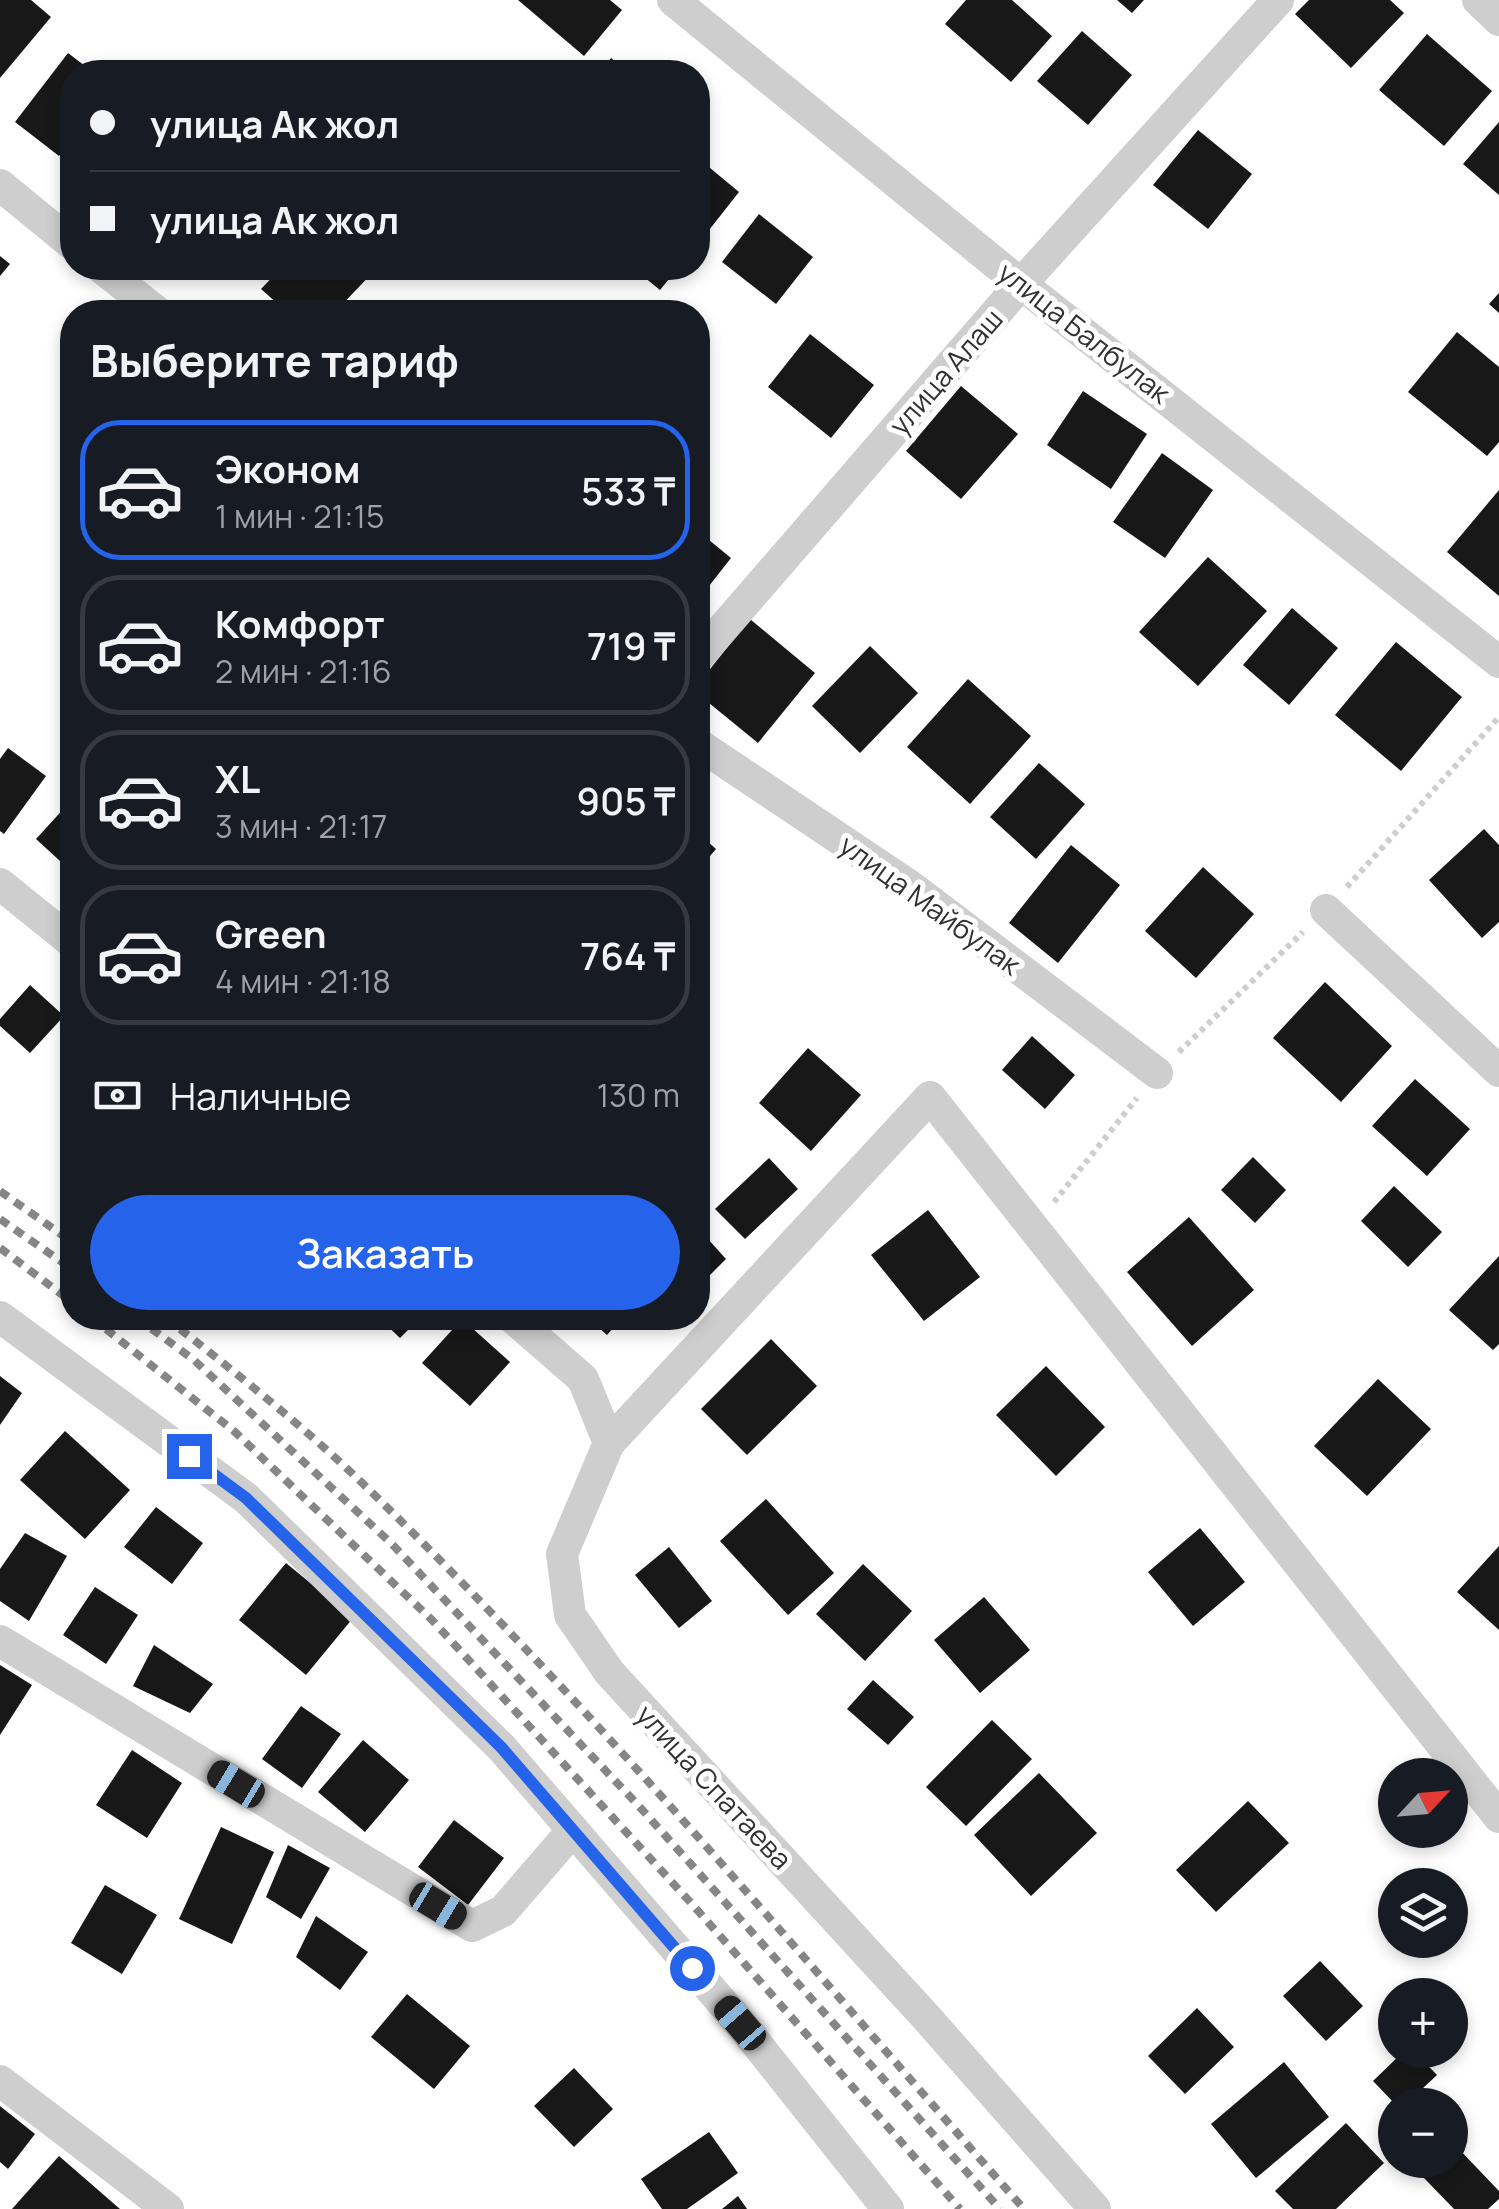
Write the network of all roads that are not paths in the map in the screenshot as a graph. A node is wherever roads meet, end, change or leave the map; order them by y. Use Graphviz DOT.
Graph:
graph roads {
  1 [pos="672,0"];
  2 [pos="1278,0"];
  3 [pos="1478,0"];
  4 [pos="1499,20"];
  5 [pos="0,185"];
  6 [pos="60,234"];
  7 [pos="117,280"];
  8 [pos="1022,284"];
  9 [pos="142,300"];
  10 [pos="710,643"];
  11 [pos="1499,662"];
  12 [pos="710,752"];
  13 [pos="0,884"];
  14 [pos="1326,910"];
  15 [pos="60,932"];
  16 [pos="1499,1071"];
  17 [pos="1157,1073"];
  18 [pos="0,1317"];
  19 [pos="527,1330"];
  20 [pos="609,1443"];
  21 [pos="0,1641"];
  22 [pos="1499,1817"];
  23 [pos="572,1830"];
  24 [pos="0,2081"];
  25 [pos="168,2209"];
  26 [pos="888,2209"];
  27 [pos="1095,2209"];
  1 -- 8 [label="street, улица Балбулак"];
  2 -- 8 [label="street, улица Алаш"];
  3 -- 4 [label="street"];
  5 -- 6 [label="street"];
  7 -- 9 [label="street"];
  8 -- 10 [label="street, улица Алаш"];
  8 -- 11 [label="street, улица Балбулак"];
  12 -- 17 [label="street, улица Майбулак"];
  13 -- 15 [label="street"];
  14 -- 16 [label="street"];
  18 -- 23 [label="street"];
  19 -- 20 [label="street"];
  20 -- 22 [label="street, улица Спатаева"];
  20 -- 27 [label="street, улица Спатаева"];
  21 -- 23 [label="street"];
  23 -- 26 [label="street"];
  24 -- 25 [label="street"];
}
